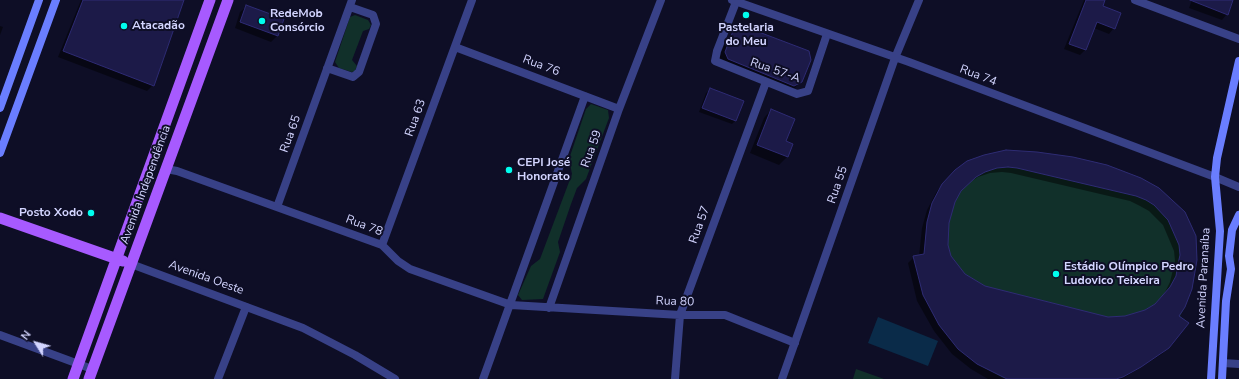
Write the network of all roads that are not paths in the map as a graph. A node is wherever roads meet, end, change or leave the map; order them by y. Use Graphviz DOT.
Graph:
graph roads {
  1 [pos="39,0"];
  2 [pos="56,0"];
  3 [pos="210,0"];
  4 [pos="228,0"];
  5 [pos="472,0"];
  6 [pos="661,0"];
  7 [pos="919,0"];
  8 [pos="1135,0"];
  9 [pos="734,1"];
  10 [pos="351,3"];
  11 [pos="827,34"];
  12 [pos="1239,39"];
  13 [pos="455,47"];
  14 [pos="895,58"];
  15 [pos="1239,61"];
  16 [pos="327,68"];
  17 [pos="766,82"];
  18 [pos="585,96"];
  19 [pos="0,108"];
  20 [pos="619,109"];
  21 [pos="0,153"];
  22 [pos="166,169"];
  23 [pos="1215,177"];
  24 [pos="1239,187"];
  25 [pos="277,207"];
  26 [pos="1239,215"];
  27 [pos="0,218"];
  28 [pos="382,245"];
  29 [pos="116,259"];
  30 [pos="131,264"];
  31 [pos="510,305"];
  32 [pos="246,307"];
  33 [pos="549,308"];
  34 [pos="680,315"];
  35 [pos="0,335"];
  36 [pos="795,342"];
  37 [pos="1223,363"];
  38 [pos="78,364"];
  39 [pos="1239,364"];
  40 [pos="90,374"];
  41 [pos="72,379"];
  42 [pos="218,379"];
  43 [pos="395,379"];
  44 [pos="483,379"];
  45 [pos="676,379"];
  46 [pos="782,379"];
  47 [pos="1211,379"];
  48 [pos="1222,379"];
  1 -- 19 [label="main road"];
  2 -- 21 [label="main road"];
  3 -- 29 [label="main road, Avenida Independência"];
  4 -- 22 [label="main road, Avenida Independência"];
  5 -- 13 [label="street, Rua 63"];
  6 -- 20 [label="street, Rua 59"];
  7 -- 14 [label="street, Rua 55"];
  8 -- 12 [label="street"];
  9 -- 11 [label="street, Rua 74"];
  9 -- 17 [label="street, Rua 57-A"];
  10 -- 16 [label="street, Rua 65"];
  10 -- 16 [label="street, Rua 65"];
  11 -- 14 [label="street, Rua 74"];
  11 -- 17 [label="street, Rua 57-A"];
  13 -- 18 [label="street, Rua 76"];
  13 -- 28 [label="street, Rua 63"];
  14 -- 23 [label="street, Rua 74"];
  14 -- 36 [label="street, Rua 55"];
  15 -- 23 [label="main road, Avenida Paranaíba"];
  16 -- 25 [label="street, Rua 65"];
  17 -- 34 [label="street, Rua 57"];
  18 -- 20 [label="street, Rua 76"];
  18 -- 31 [label="street, Rua 59"];
  20 -- 33 [label="street, Rua 59"];
  22 -- 25 [label="street, Rua 78"];
  22 -- 30 [label="main road, Avenida Independência"];
  23 -- 24 [label="street, Rua 74"];
  23 -- 47 [label="main road, Avenida Paranaíba"];
  25 -- 28 [label="street, Rua 78"];
  26 -- 37 [label="main road, Avenida Paranaíba"];
  27 -- 29 [label="main road, Avenida Oeste"];
  28 -- 31 [label="street, Rua 78"];
  29 -- 30 [label="main road, Avenida Oeste"];
  29 -- 38 [label="main road, Avenida Independência"];
  30 -- 32 [label="street, Avenida Oeste"];
  30 -- 40 [label="main road, Avenida Independência"];
  31 -- 33 [label="street, Rua 78"];
  31 -- 44 [label="street, Rua 59"];
  32 -- 42 [label="street"];
  32 -- 43 [label="street, Avenida Oeste"];
  33 -- 34 [label="street, Rua 80"];
  34 -- 36 [label="street, Rua 80"];
  34 -- 45 [label="street, Rua 57"];
  35 -- 38 [label="street"];
  36 -- 46 [label="street, Rua 55"];
  37 -- 39 [label="street"];
  37 -- 48 [label="main road, Avenida Paranaíba"];
  38 -- 40 [label="street"];
  38 -- 41 [label="main road, Avenida Independência"];
}
